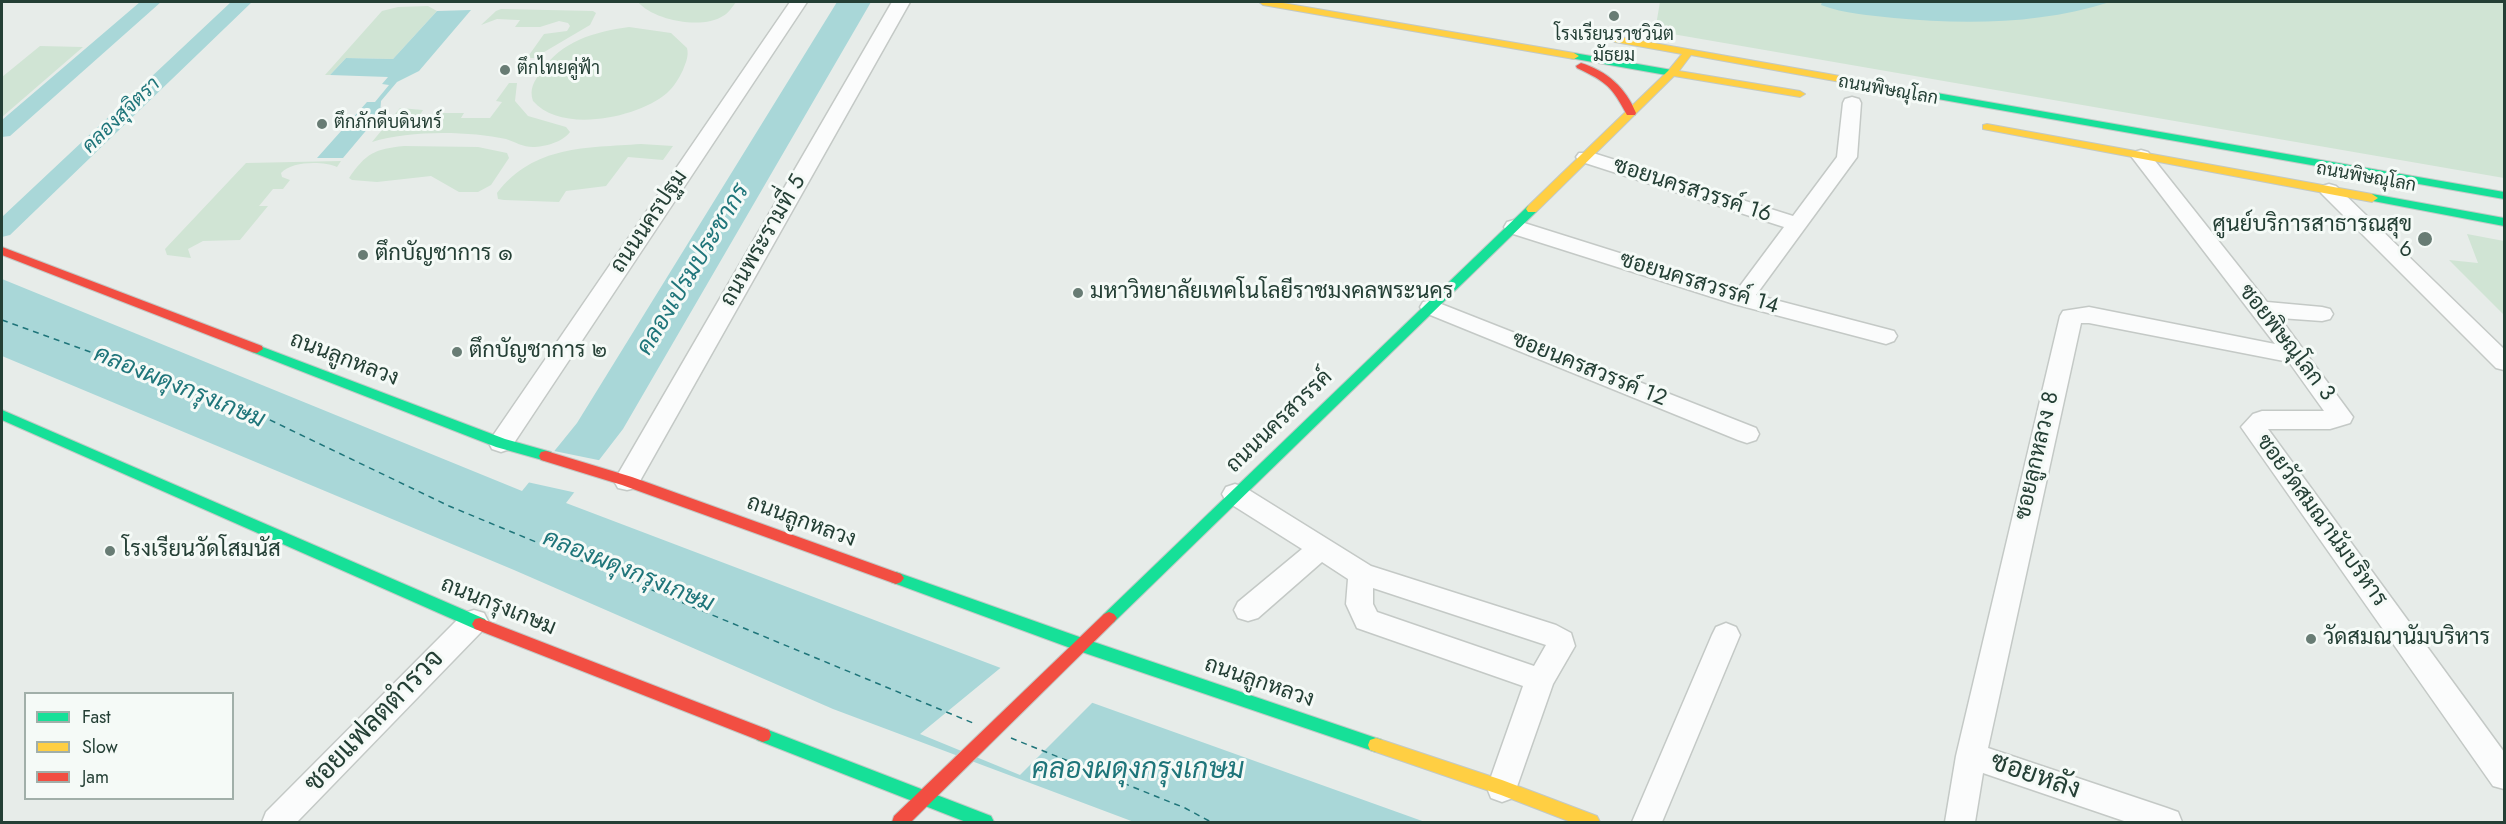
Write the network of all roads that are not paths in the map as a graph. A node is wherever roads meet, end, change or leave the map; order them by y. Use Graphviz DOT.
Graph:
graph roads {
  1 [pos="798,2"];
  2 [pos="901,2"];
  3 [pos="1263,2"];
  4 [pos="1331,2"];
  5 [pos="1349,4"];
  6 [pos="1305,9"];
  7 [pos="1360,18"];
  8 [pos="1558,30"];
  9 [pos="1535,48"];
  10 [pos="1689,52"];
  11 [pos="1672,73"];
  12 [pos="1813,97"];
  13 [pos="1851,103"];
  14 [pos="1631,113"];
  15 [pos="1975,125"];
  16 [pos="2141,156"];
  17 [pos="1586,157"];
  18 [pos="2328,190"];
  19 [pos="2505,196"];
  20 [pos="2505,222"];
  21 [pos="1797,225"];
  22 [pos="1514,227"];
  23 [pos="2,251"];
  24 [pos="1742,299"];
  25 [pos="1431,307"];
  26 [pos="2261,309"];
  27 [pos="2322,314"];
  28 [pos="1886,336"];
  29 [pos="2297,356"];
  30 [pos="2505,362"];
  31 [pos="2,416"];
  32 [pos="2341,417"];
  33 [pos="1747,434"];
  34 [pos="501,443"];
  35 [pos="618,479"];
  36 [pos="1234,494"];
  37 [pos="1322,548"];
  38 [pos="1362,574"];
  39 [pos="1248,610"];
  40 [pos="474,621"];
  41 [pos="1726,635"];
  42 [pos="1082,645"];
  43 [pos="1540,680"];
  44 [pos="1971,756"];
  45 [pos="2505,776"];
  46 [pos="1502,788"];
  47 [pos="924,798"];
  48 [pos="277,822"];
  49 [pos="900,822"];
  50 [pos="985,822"];
  51 [pos="1591,822"];
  52 [pos="1647,822"];
  53 [pos="1960,822"];
  54 [pos="2167,822"];
  1 -- 34 [label="street, ถนนนครปฐม"];
  2 -- 35 [label="street, ถนนพระรามที่ 5"];
  3 -- 6 [label="main road, ถนนพิษณุโลก"];
  4 -- 6 [label="main road"];
  5 -- 7 [label="main road"];
  6 -- 7 [label="main road, ถนนพิษณุโลก"];
  7 -- 9 [label="main road, ถนนพิษณุโลก"];
  8 -- 10 [label="main road, ถนนพิษณุโลก"];
  9 -- 11 [label="main road, ถนนพิษณุโลก"];
  9 -- 14 [label="main road"];
  10 -- 11 [label="main road, ถนนนครสวรรค์"];
  10 -- 19 [label="main road, ถนนพิษณุโลก"];
  11 -- 12 [label="main road, ถนนพิษณุโลก"];
  11 -- 14 [label="main road, ถนนนครสวรรค์"];
  13 -- 21 [label="street"];
  14 -- 17 [label="main road, ถนนนครสวรรค์"];
  15 -- 16 [label="main road, ถนนพิษณุโลก"];
  16 -- 18 [label="main road, ถนนพิษณุโลก"];
  16 -- 26 [label="street, ซอยพิษณุโลก 3"];
  17 -- 21 [label="street, ซอยนครสวรรค์ 16"];
  17 -- 22 [label="main road, ถนนนครสวรรค์"];
  18 -- 20 [label="main road, ถนนพิษณุโลก"];
  18 -- 30 [label="street"];
  21 -- 24 [label="street"];
  22 -- 24 [label="street, ซอยนครสวรรค์ 14"];
  22 -- 25 [label="main road, ถนนนครสวรรค์"];
  23 -- 34 [label="main road, ถนนลูกหลวง"];
  24 -- 28 [label="street, ซอยนครสวรรค์ 14"];
  25 -- 33 [label="street, ซอยนครสวรรค์ 12"];
  25 -- 36 [label="main road, ถนนนครสวรรค์"];
  26 -- 27 [label="street"];
  26 -- 29 [label="street, ซอยพิษณุโลก 3"];
  29 -- 32 [label="street, ซอยพิษณุโลก 3"];
  29 -- 44 [label="street, ซอยลูกหลวง 8"];
  31 -- 40 [label="main road, ถนนกรุงเกษม"];
  32 -- 45 [label="street, ซอยวัดสมณานัมบริหาร"];
  34 -- 35 [label="main road, ถนนลูกหลวง"];
  35 -- 42 [label="main road, ถนนลูกหลวง"];
  36 -- 37 [label="street"];
  36 -- 42 [label="main road, ถนนนครสวรรค์"];
  37 -- 38 [label="street"];
  37 -- 39 [label="street"];
  38 -- 43 [label="street"];
  38 -- 43 [label="street"];
  40 -- 47 [label="main road, ถนนกรุงเกษม"];
  40 -- 48 [label="street, ซอยแฟลตตำรวจ"];
  41 -- 52 [label="street"];
  42 -- 46 [label="main road, ถนนลูกหลวง"];
  42 -- 47 [label="main road, ถนนนครสวรรค์"];
  43 -- 46 [label="street"];
  44 -- 53 [label="street, ซอยลูกหลวง 8"];
  44 -- 54 [label="street, ซอยหลัง"];
  46 -- 51 [label="main road, ถนนลูกหลวง"];
  47 -- 49 [label="main road, ถนนนครสวรรค์"];
  47 -- 50 [label="main road, ถนนกรุงเกษม"];
}
